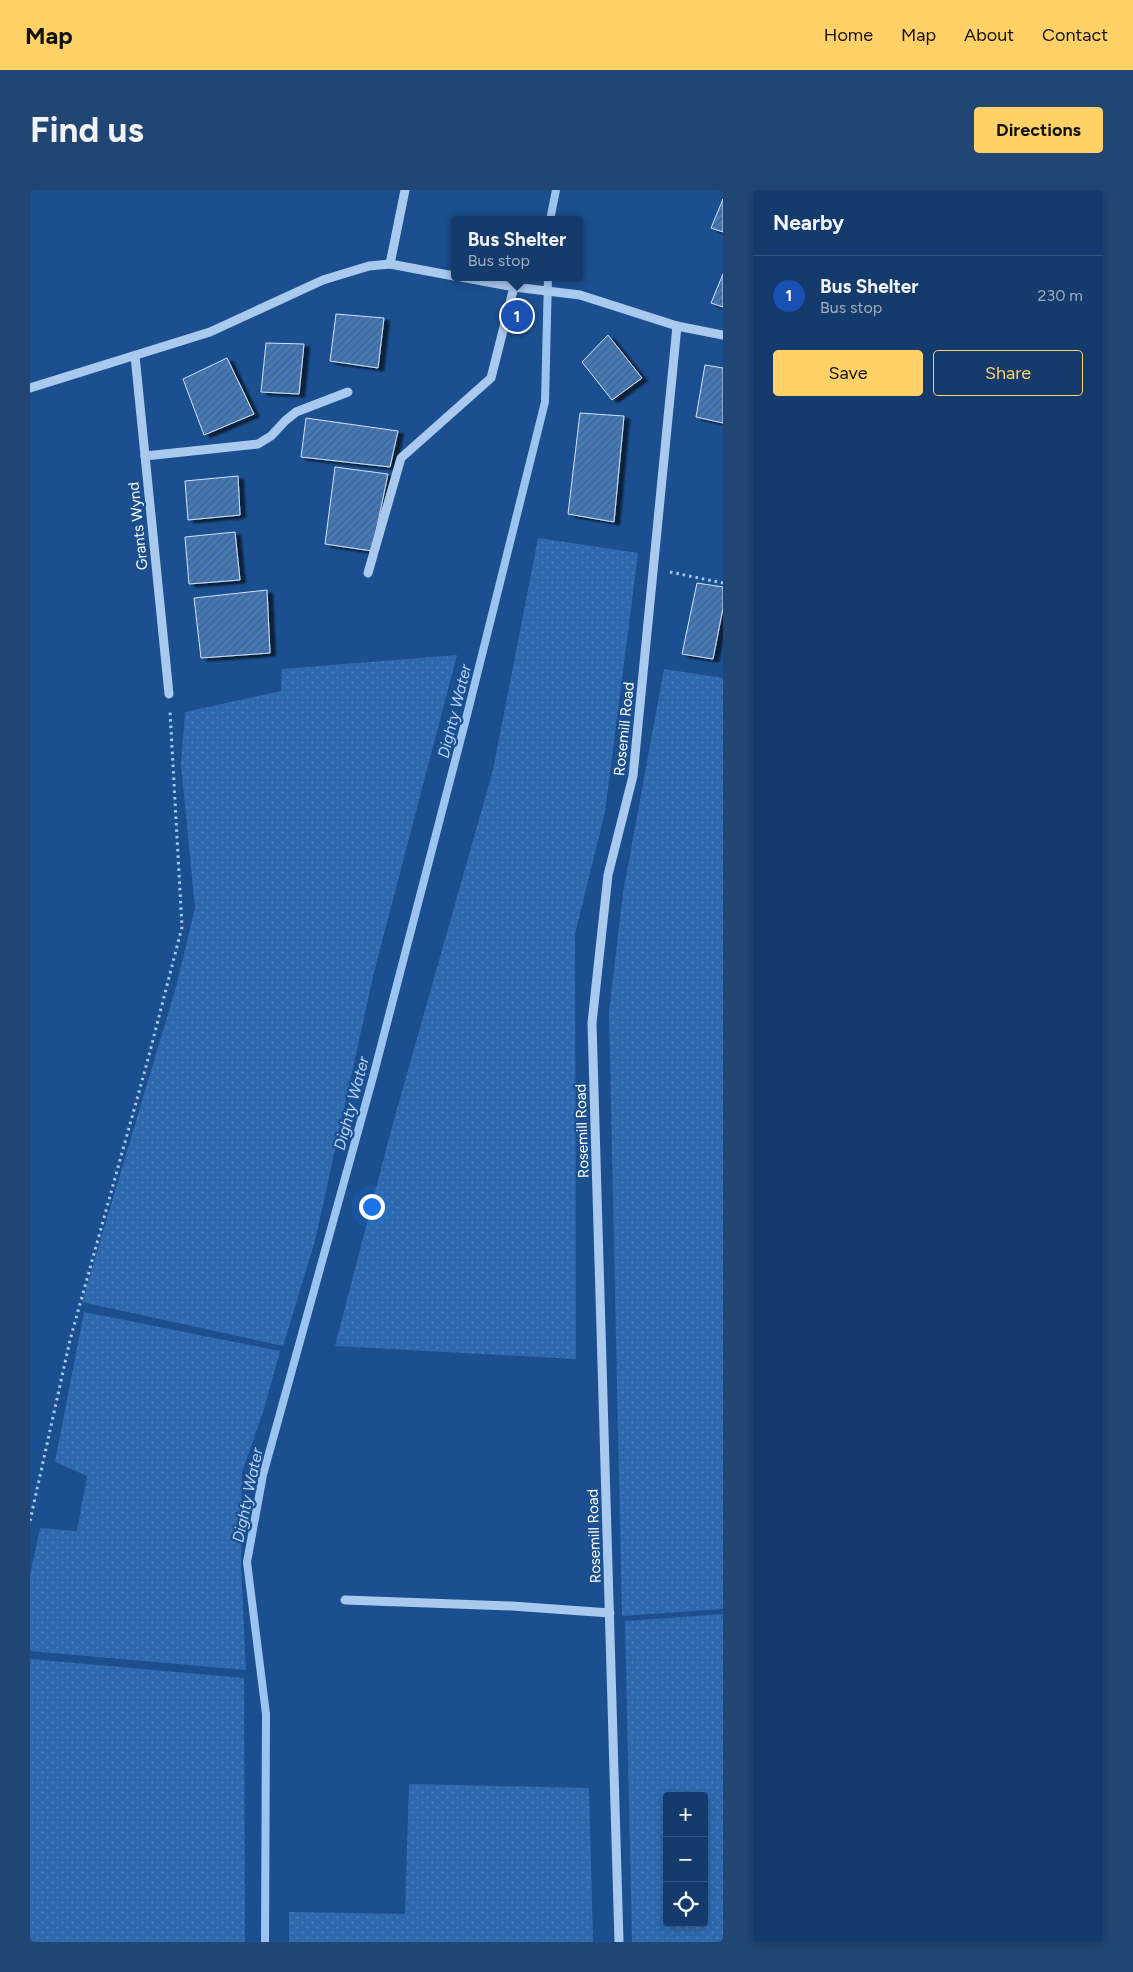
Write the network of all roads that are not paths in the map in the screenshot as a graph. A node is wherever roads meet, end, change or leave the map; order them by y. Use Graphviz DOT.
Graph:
graph roads {
  1 [pos="405,190"];
  2 [pos="390,264"];
  3 [pos="451,275"];
  4 [pos="482,281"];
  5 [pos="514,287"];
  6 [pos="677,326"];
  7 [pos="723,334"];
  8 [pos="134,356"];
  9 [pos="30,388"];
  10 [pos="348,392"];
  11 [pos="145,456"];
  12 [pos="368,573"];
  13 [pos="169,694"];
  14 [pos="345,1600"];
  15 [pos="610,1613"];
  16 [pos="619,1942"];
  1 -- 2 [label="street"];
  2 -- 3 [label="street"];
  2 -- 8 [label="street"];
  4 -- 5 [label="street"];
  5 -- 6 [label="street"];
  5 -- 12 [label="street"];
  6 -- 7 [label="street"];
  6 -- 15 [label="street, Rosemill Road"];
  8 -- 9 [label="street"];
  8 -- 11 [label="street, Grants Wynd"];
  10 -- 11 [label="street"];
  11 -- 13 [label="street, Grants Wynd"];
  14 -- 15 [label="street"];
  15 -- 16 [label="street, Rosemill Road"];
}
